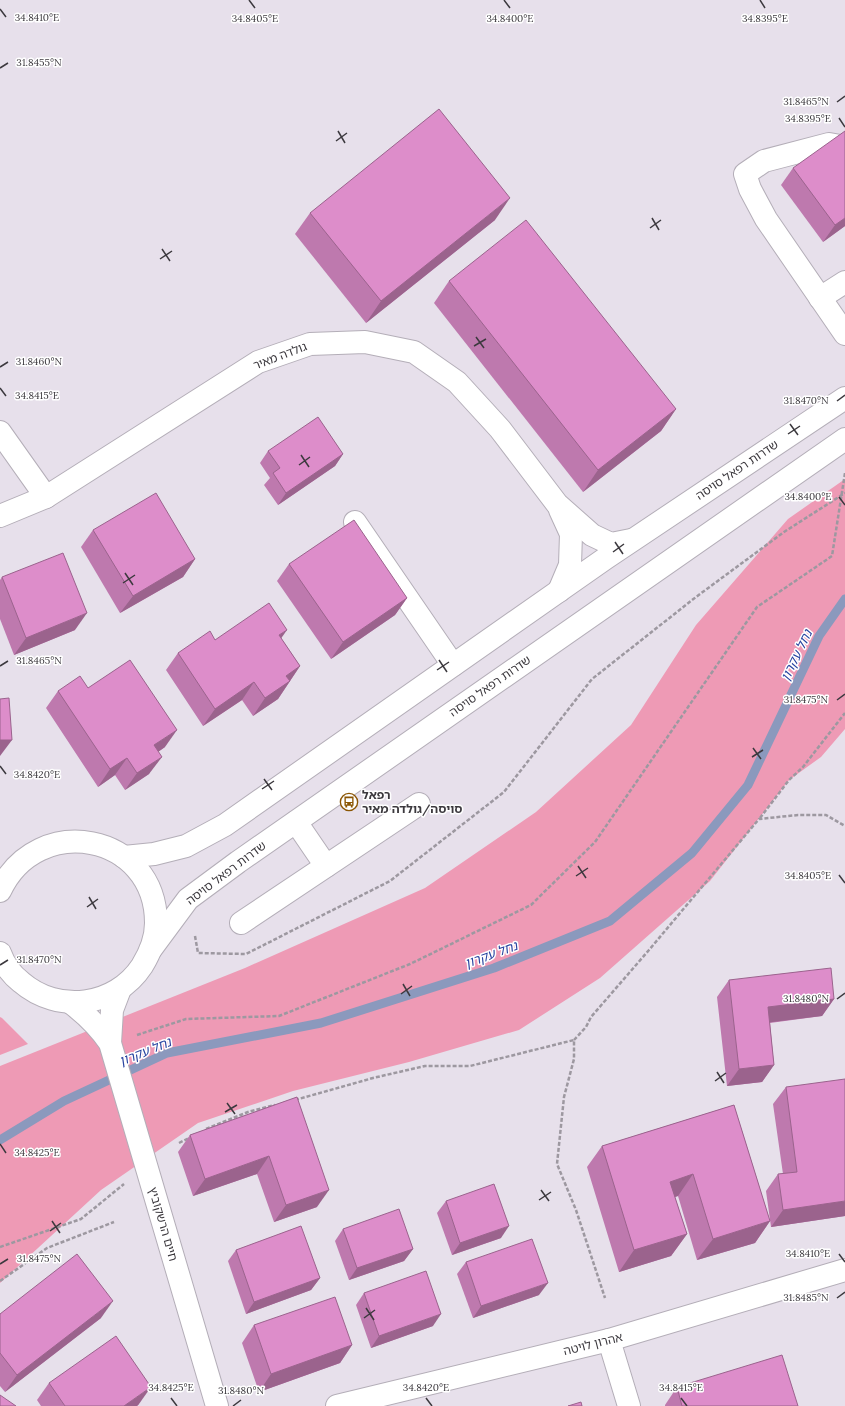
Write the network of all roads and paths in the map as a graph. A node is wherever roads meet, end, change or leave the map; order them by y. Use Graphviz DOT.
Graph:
graph roads {
  1 [pos="845,147"];
  2 [pos="845,282"];
  3 [pos="820,298"];
  4 [pos="845,334"];
  5 [pos="845,398"];
  6 [pos="0,432"];
  7 [pos="845,438"];
  8 [pos="845,473"];
  9 [pos="845,493"];
  10 [pos="841,495"];
  11 [pos="46,497"];
  12 [pos="557,504"];
  13 [pos="0,516"];
  14 [pos="355,522"];
  15 [pos="634,539"];
  16 [pos="559,590"];
  17 [pos="454,665"];
  18 [pos="845,713"];
  19 [pos="419,804"];
  20 [pos="759,818"];
  21 [pos="296,822"];
  22 [pos="845,826"];
  23 [pos="124,857"];
  24 [pos="326,866"];
  25 [pos="1,887"];
  26 [pos="188,898"];
  27 [pos="241,923"];
  28 [pos="151,949"];
  29 [pos="0,955"];
  30 [pos="120,989"];
  31 [pos="71,1003"];
  32 [pos="574,1040"];
  33 [pos="110,1043"];
  34 [pos="290,1101"];
  35 [pos="276,1105"];
  36 [pos="199,1132"];
  37 [pos="193,1136"];
  38 [pos="179,1143"];
  39 [pos="146,1166"];
  40 [pos="114,1222"];
  41 [pos="0,1247"];
  42 [pos="845,1270"];
  43 [pos="0,1281"];
  44 [pos="605,1298"];
  45 [pos="609,1340"];
  46 [pos="216,1406"];
  47 [pos="337,1406"];
  48 [pos="629,1406"];
  1 -- 3 [label="street"];
  2 -- 3 [label="street"];
  3 -- 4 [label="street"];
  5 -- 15 [label="street, שדרות רפאל סויסה"];
  6 -- 11 [label="street"];
  7 -- 21 [label="street, שדרות רפאל סויסה"];
  8 -- 10 [label="path"];
  9 -- 10 [label="path"];
  10 -- 26 [label="path"];
  10 -- 33 [label="path"];
  11 -- 12 [label="street, גולדה מאיר"];
  11 -- 13 [label="street, גולדה מאיר"];
  12 -- 15 [label="street, גולדה מאיר"];
  12 -- 16 [label="street, גולדה מאיר"];
  14 -- 17 [label="street"];
  15 -- 16 [label="street, שדרות רפאל סויסה"];
  16 -- 17 [label="street, שדרות רפאל סויסה"];
  17 -- 23 [label="street, שדרות רפאל סויסה"];
  18 -- 20 [label="path"];
  19 -- 24 [label="street"];
  20 -- 22 [label="path"];
  20 -- 32 [label="path"];
  21 -- 24 [label="street"];
  21 -- 26 [label="street, שדרות רפאל סויסה"];
  23 -- 25 [label="street"];
  23 -- 28 [label="street"];
  24 -- 27 [label="street"];
  26 -- 28 [label="street, שדרות רפאל סויסה"];
  28 -- 30 [label="street"];
  29 -- 31 [label="street"];
  30 -- 31 [label="street"];
  30 -- 33 [label="street, חיים הרשקוביץ"];
  31 -- 33 [label="street, חיים הרשקוביץ"];
  32 -- 34 [label="path"];
  32 -- 44 [label="path"];
  33 -- 39 [label="street, חיים הרשקוביץ"];
  35 -- 36 [label="path"];
  37 -- 38 [label="path"];
  39 -- 41 [label="path"];
  39 -- 46 [label="street, חיים הרשקוביץ"];
  40 -- 43 [label="path"];
  42 -- 45 [label="street, אהרון לויטה"];
  45 -- 47 [label="street, אהרון לויטה"];
  45 -- 48 [label="street"];
}
